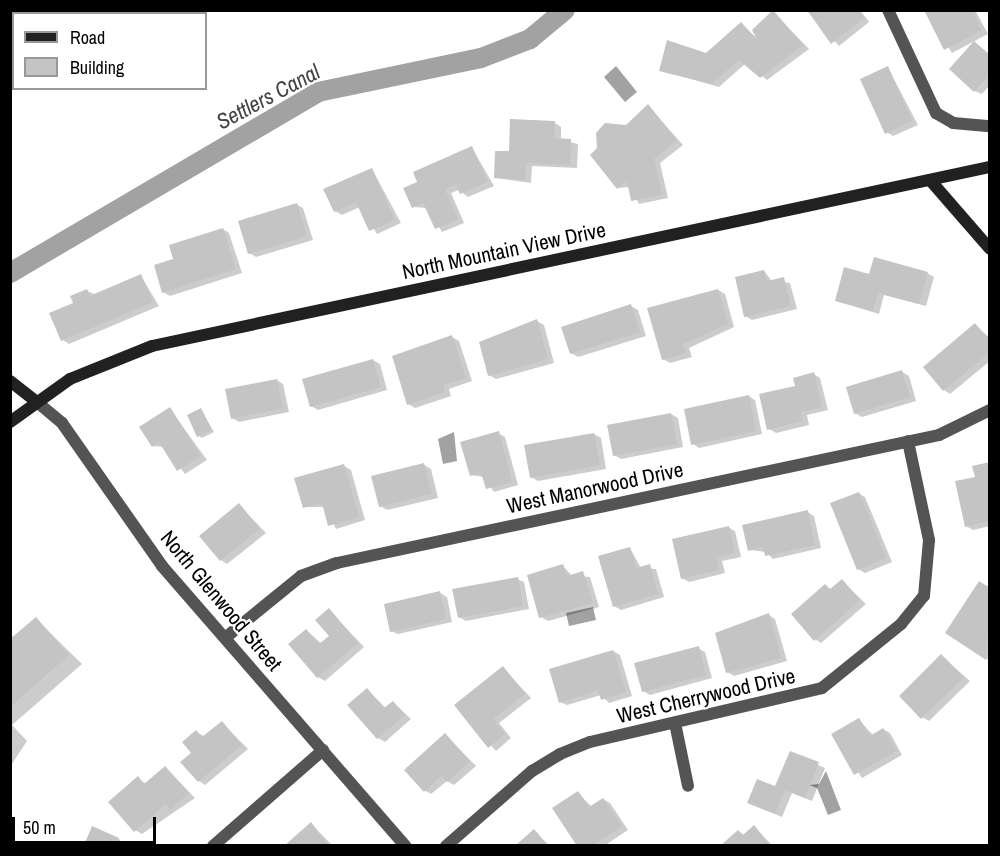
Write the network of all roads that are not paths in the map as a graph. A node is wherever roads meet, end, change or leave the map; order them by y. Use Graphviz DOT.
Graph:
graph roads {
  1 [pos="888,10"];
  2 [pos="990,126"];
  3 [pos="990,167"];
  4 [pos="930,180"];
  5 [pos="990,249"];
  6 [pos="10,381"];
  7 [pos="37,402"];
  8 [pos="990,410"];
  9 [pos="10,422"];
  10 [pos="908,441"];
  11 [pos="225,638"];
  12 [pos="675,723"];
  13 [pos="322,750"];
  14 [pos="688,786"];
  15 [pos="213,846"];
  16 [pos="405,846"];
  17 [pos="446,846"];
  1 -- 2 [label="street"];
  3 -- 4 [label="main road, North Mountain View Drive"];
  4 -- 5 [label="main road"];
  4 -- 7 [label="main road, North Mountain View Drive"];
  6 -- 7 [label="main road, North Glenwood Street"];
  7 -- 9 [label="main road, North Mountain View Drive"];
  7 -- 11 [label="street, North Glenwood Street"];
  8 -- 10 [label="street, West Manorwood Drive"];
  10 -- 11 [label="street, West Manorwood Drive"];
  10 -- 12 [label="street, West Cherrywood Drive"];
  11 -- 13 [label="street, North Glenwood Street"];
  12 -- 14 [label="street"];
  12 -- 17 [label="street, West Cherrywood Drive"];
  13 -- 15 [label="street"];
  13 -- 16 [label="street, North Glenwood Street"];
}
